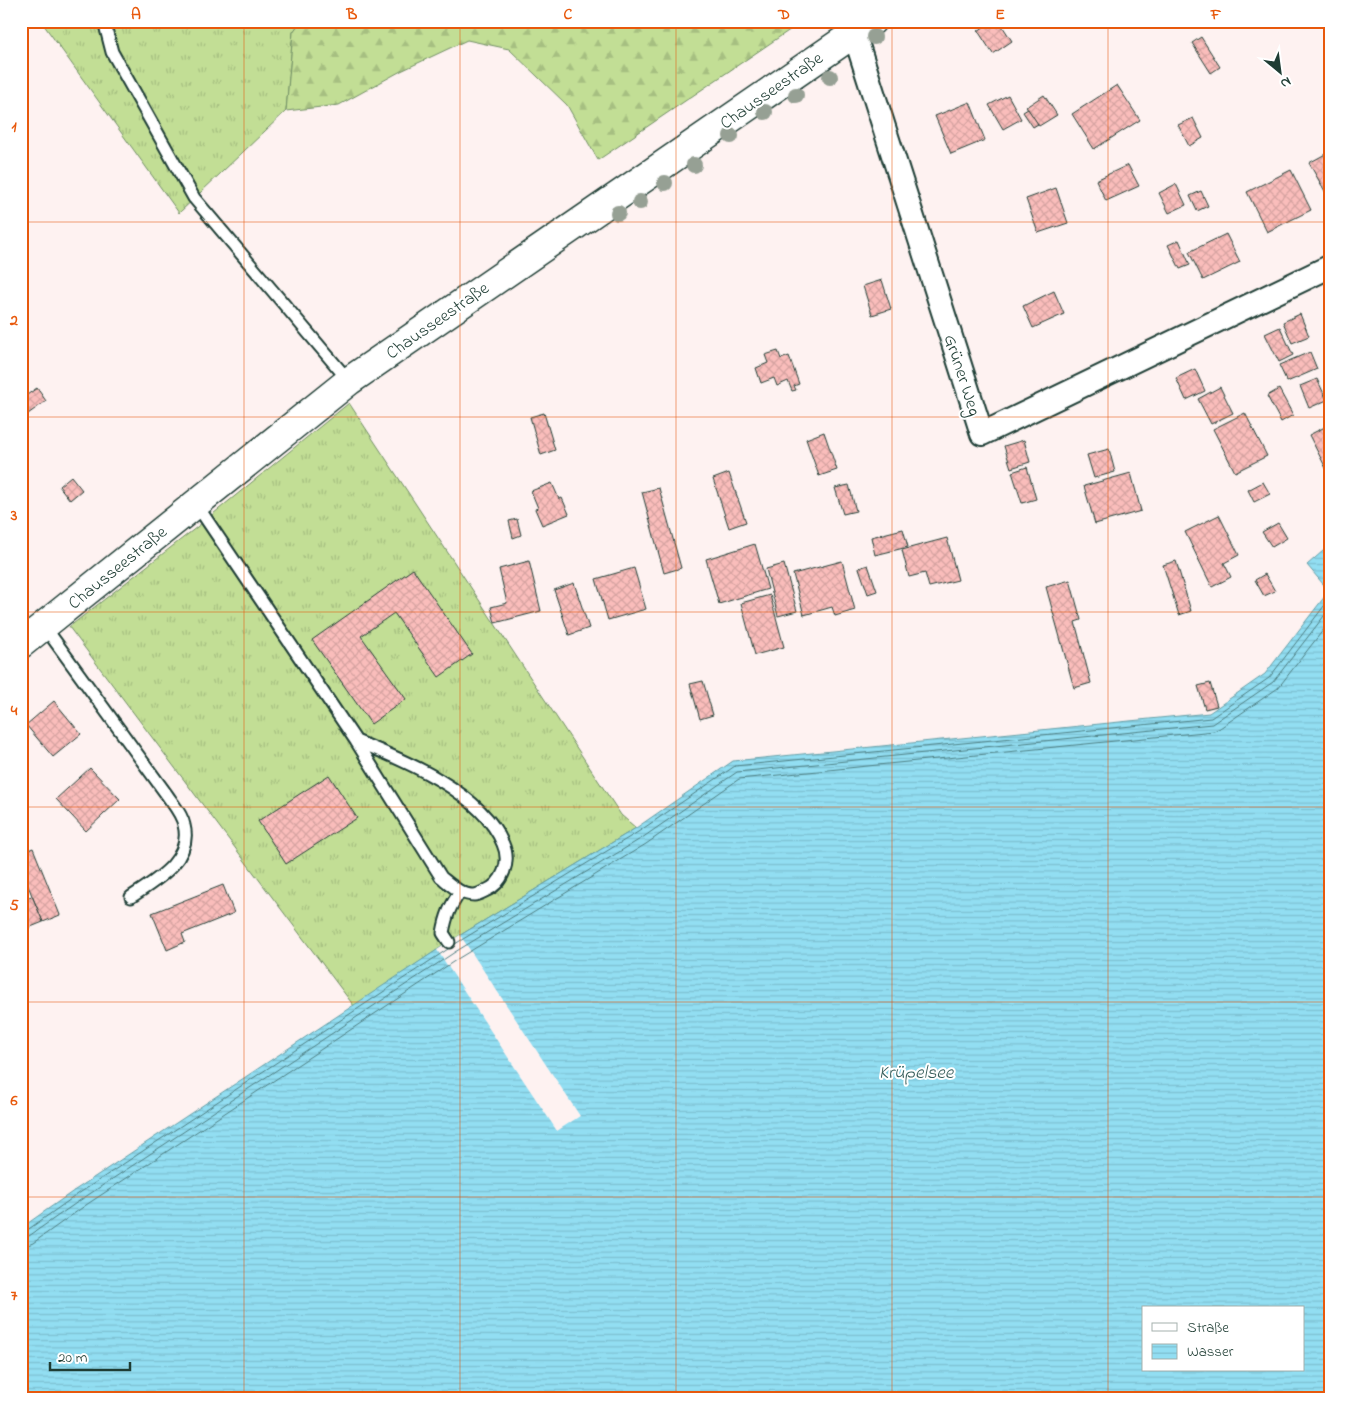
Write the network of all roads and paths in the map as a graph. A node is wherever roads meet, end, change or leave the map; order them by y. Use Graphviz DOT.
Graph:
graph roads {
  1 [pos="104,21"];
  2 [pos="863,27"];
  3 [pos="1331,266"];
  4 [pos="349,381"];
  5 [pos="196,504"];
  6 [pos="44,626"];
  7 [pos="21,644"];
  8 [pos="356,741"];
  9 [pos="460,892"];
  10 [pos="131,897"];
  11 [pos="449,942"];
  1 -- 4 [label="lane"];
  2 -- 3 [label="street, Grüner Weg"];
  2 -- 4 [label="main road, Chausseestraße"];
  4 -- 5 [label="main road, Chausseestraße"];
  5 -- 6 [label="main road, Chausseestraße"];
  5 -- 8 [label="lane"];
  6 -- 7 [label="main road, Chausseestraße"];
  6 -- 10 [label="lane"];
  8 -- 9 [label="lane"];
  8 -- 9 [label="lane"];
  9 -- 11 [label="lane"];
}
